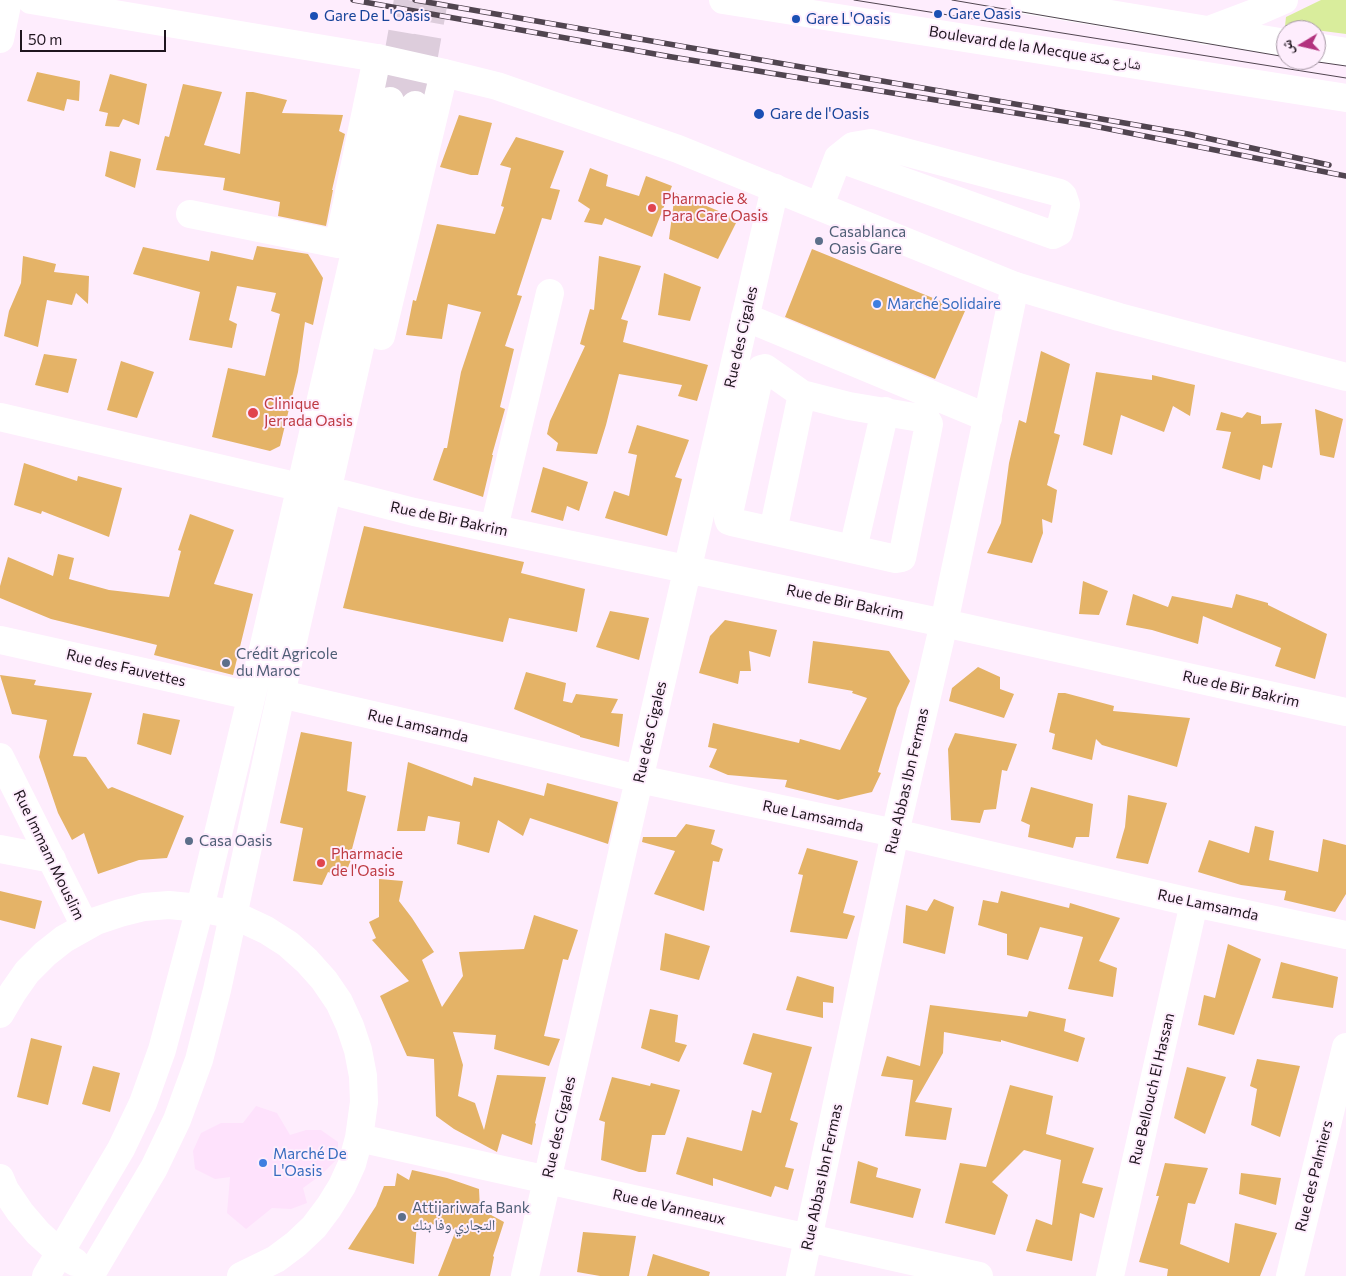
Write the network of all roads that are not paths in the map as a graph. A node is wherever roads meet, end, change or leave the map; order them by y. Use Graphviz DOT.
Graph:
graph roads {
  1 [pos="8,0"];
  2 [pos="31,0"];
  3 [pos="723,0"];
  4 [pos="1025,0"];
  5 [pos="1284,0"];
  6 [pos="1250,7"];
  7 [pos="1206,31"];
  8 [pos="0,39"];
  9 [pos="1276,42"];
  10 [pos="1326,49"];
  11 [pos="1346,52"];
  12 [pos="376,58"];
  13 [pos="444,73"];
  14 [pos="1346,98"];
  15 [pos="838,158"];
  16 [pos="775,188"];
  17 [pos="820,206"];
  18 [pos="190,214"];
  19 [pos="338,244"];
  20 [pos="1015,286"];
  21 [pos="550,293"];
  22 [pos="745,317"];
  23 [pos="868,368"];
  24 [pos="1346,377"];
  25 [pos="802,394"];
  26 [pos="849,406"];
  27 [pos="885,411"];
  28 [pos="0,417"];
  29 [pos="988,418"];
  30 [pos="286,484"];
  31 [pos="344,494"];
  32 [pos="494,528"];
  33 [pos="773,531"];
  34 [pos="853,549"];
  35 [pos="687,569"];
  36 [pos="298,620"];
  37 [pos="944,623"];
  38 [pos="0,640"];
  39 [pos="264,644"];
  40 [pos="281,694"];
  41 [pos="251,696"];
  42 [pos="1346,712"];
  43 [pos="0,758"];
  44 [pos="639,779"];
  45 [pos="895,832"];
  46 [pos="0,849"];
  47 [pos="52,859"];
  48 [pos="1194,903"];
  49 [pos="200,908"];
  50 [pos="234,915"];
  51 [pos="85,926"];
  52 [pos="1346,935"];
  53 [pos="0,1014"];
  54 [pos="1346,1047"];
  55 [pos="360,1138"];
  56 [pos="0,1178"];
  57 [pos="547,1179"];
  58 [pos="810,1238"];
  59 [pos="60,1253"];
  60 [pos="257,1273"];
  61 [pos="96,1274"];
  62 [pos="46,1276"];
  63 [pos="525,1276"];
  64 [pos="800,1276"];
  65 [pos="979,1276"];
  66 [pos="1110,1276"];
  67 [pos="1290,1276"];
  1 -- 8 [label="main road"];
  2 -- 12 [label="main road"];
  3 -- 14 [label="main road, Boulevard de la Mecque شارع مكة"];
  4 -- 7 [label="main road"];
  5 -- 6 [label="main road"];
  6 -- 7 [label="main road"];
  7 -- 9 [label="main road"];
  10 -- 11 [label="main road"];
  12 -- 13 [label="main road"];
  12 -- 19 [label="main road"];
  13 -- 16 [label="main road"];
  13 -- 31 [label="main road"];
  15 -- 15 [label="main road"];
  15 -- 17 [label="main road"];
  16 -- 17 [label="main road"];
  16 -- 22 [label="main road, Rue des Cigales"];
  17 -- 20 [label="main road"];
  18 -- 19 [label="main road"];
  19 -- 30 [label="main road"];
  20 -- 24 [label="main road"];
  20 -- 29 [label="main road, Rue Abbas Ibn Fermas"];
  21 -- 32 [label="main road"];
  22 -- 23 [label="main road"];
  22 -- 35 [label="main road, Rue des Cigales"];
  23 -- 26 [label="main road"];
  23 -- 29 [label="main road"];
  25 -- 26 [label="main road"];
  25 -- 33 [label="main road"];
  25 -- 33 [label="main road"];
  26 -- 27 [label="main road"];
  27 -- 34 [label="main road"];
  27 -- 34 [label="main road"];
  28 -- 30 [label="main road"];
  29 -- 37 [label="main road, Rue Abbas Ibn Fermas"];
  30 -- 39 [label="main road"];
  31 -- 32 [label="main road, Rue de Bir Bakrim"];
  31 -- 36 [label="main road"];
  32 -- 35 [label="main road, Rue de Bir Bakrim"];
  33 -- 34 [label="main road"];
  35 -- 37 [label="main road, Rue de Bir Bakrim"];
  35 -- 44 [label="main road, Rue des Cigales"];
  36 -- 39 [label="main road"];
  36 -- 40 [label="main road"];
  37 -- 42 [label="main road, Rue de Bir Bakrim"];
  37 -- 45 [label="main road, Rue Abbas Ibn Fermas"];
  38 -- 41 [label="main road, Rue des Fauvettes"];
  39 -- 41 [label="main road"];
  40 -- 44 [label="main road, Rue Lamsamda"];
  40 -- 50 [label="main road"];
  41 -- 49 [label="main road"];
  43 -- 47 [label="main road, Rue Immam Mouslim"];
  44 -- 45 [label="main road, Rue Lamsamda"];
  44 -- 57 [label="main road, Rue des Cigales"];
  45 -- 48 [label="main road, Rue Lamsamda"];
  45 -- 58 [label="main road, Rue Abbas Ibn Fermas"];
  46 -- 47 [label="main road"];
  47 -- 51 [label="main road, Rue Immam Mouslim"];
  48 -- 52 [label="main road, Rue Lamsamda"];
  48 -- 66 [label="main road, Rue Bellouch El Hassan"];
  49 -- 50 [label="main road"];
  49 -- 51 [label="main road"];
  49 -- 59 [label="main road"];
  50 -- 55 [label="main road"];
  50 -- 61 [label="main road"];
  51 -- 53 [label="main road"];
  54 -- 67 [label="main road, Rue des Palmiers"];
  55 -- 57 [label="main road, Rue de Vanneaux"];
  55 -- 60 [label="main road"];
  56 -- 59 [label="main road"];
  57 -- 58 [label="main road, Rue de Vanneaux"];
  57 -- 63 [label="main road, Rue des Cigales"];
  58 -- 64 [label="main road, Rue Abbas Ibn Fermas"];
  58 -- 65 [label="main road, Rue de Vanneaux"];
  59 -- 61 [label="main road"];
  59 -- 62 [label="main road"];
}
